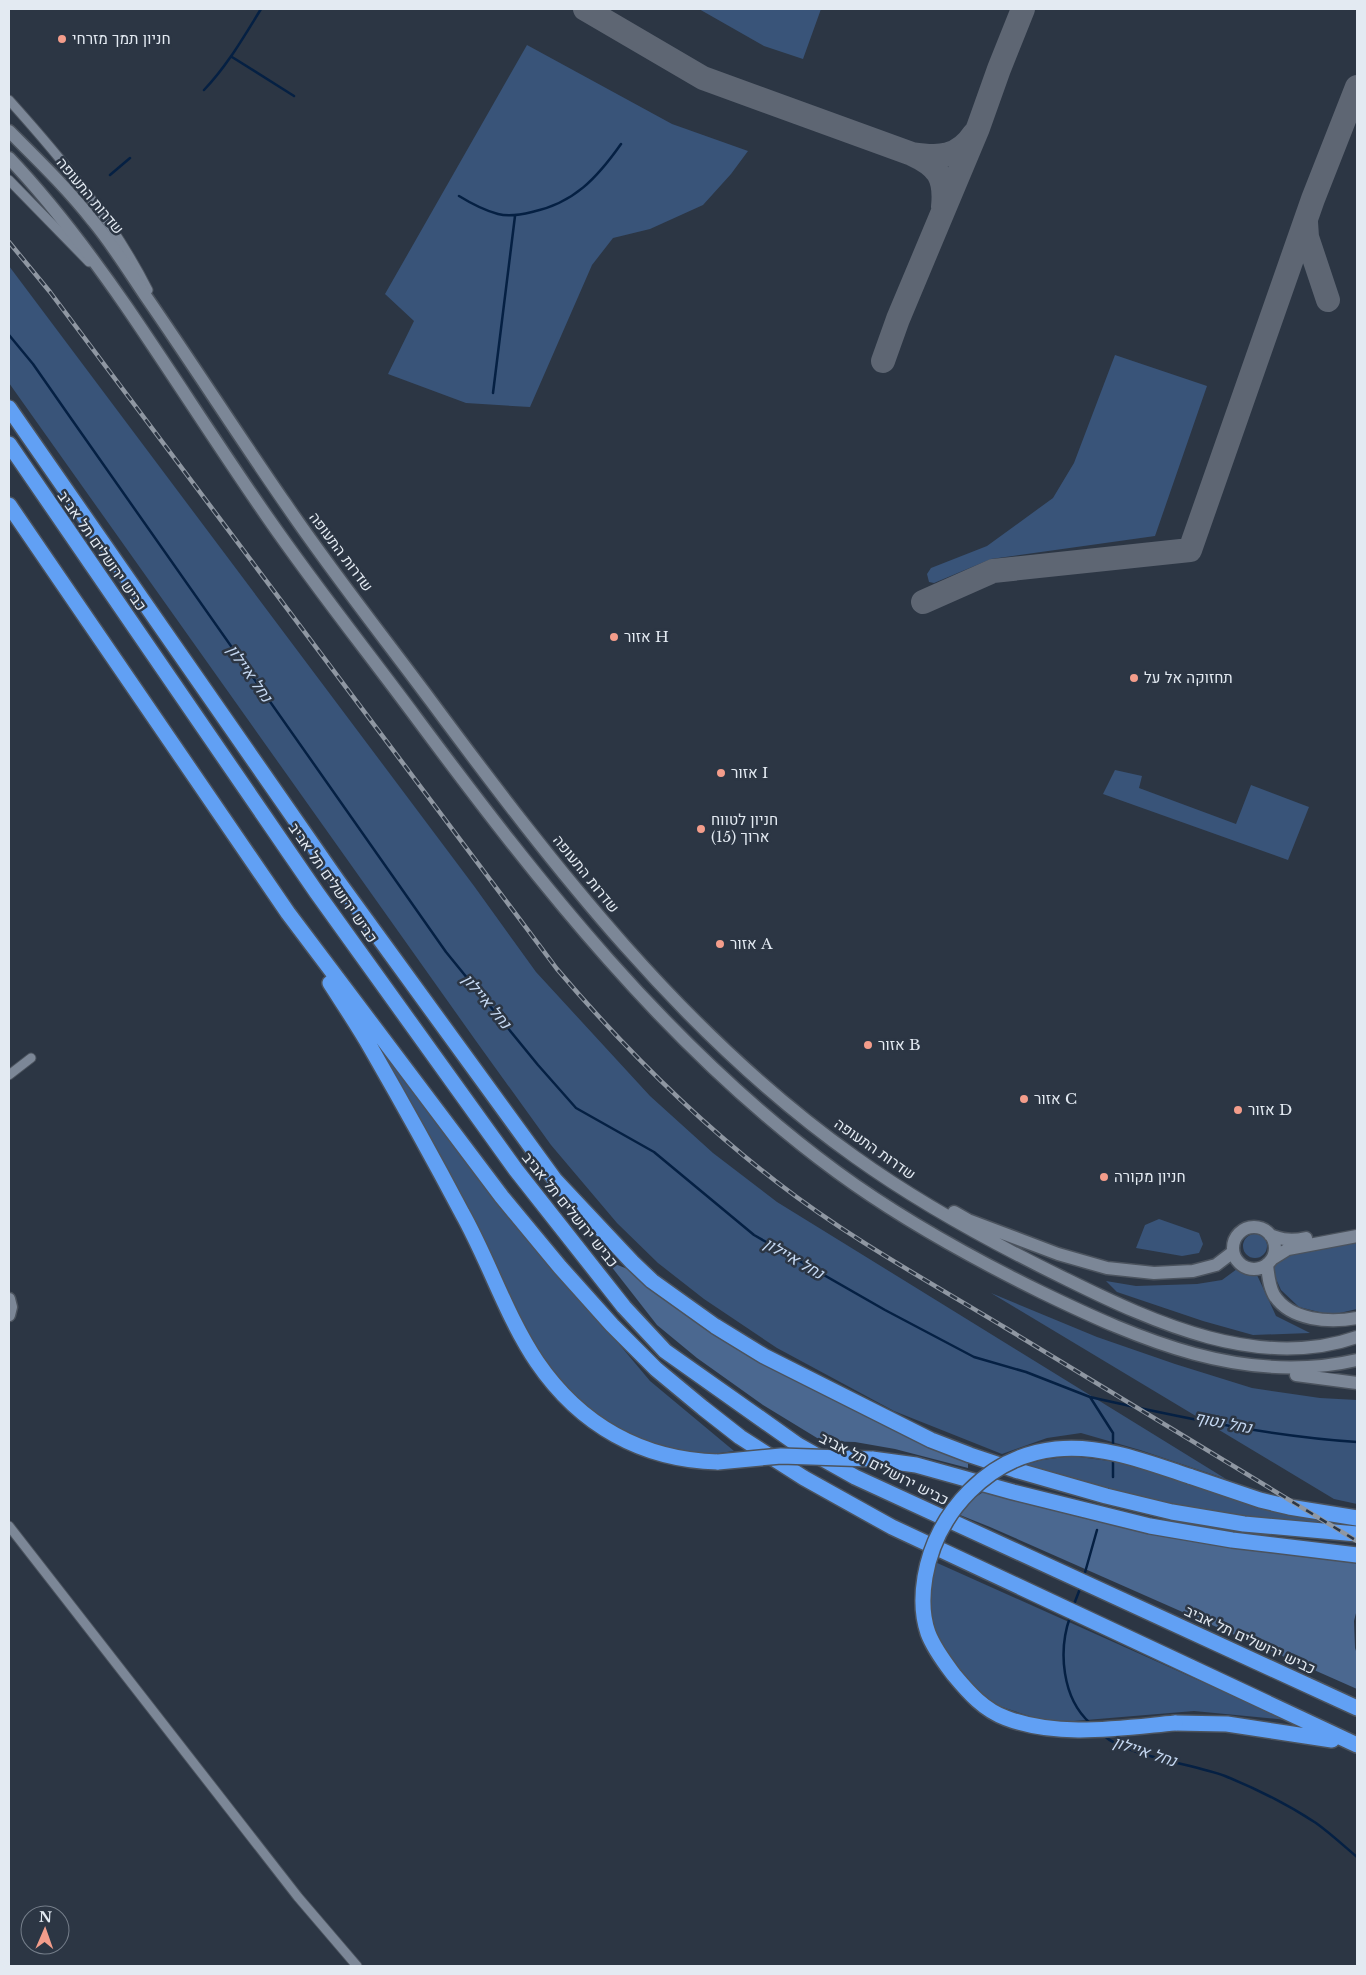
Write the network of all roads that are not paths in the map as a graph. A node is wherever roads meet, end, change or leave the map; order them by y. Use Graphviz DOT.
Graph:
graph roads {
  1 [pos="9,100"];
  2 [pos="9,131"];
  3 [pos="9,158"];
  4 [pos="9,180"];
  5 [pos="111,285"];
  6 [pos="162,320"];
  7 [pos="9,408"];
  8 [pos="12,450"];
  9 [pos="9,505"];
  10 [pos="288,913"];
  11 [pos="31,1058"];
  12 [pos="9,1075"];
  13 [pos="875,1171"];
  14 [pos="1357,1228"];
  15 [pos="1270,1235"];
  16 [pos="1357,1236"];
  17 [pos="1233,1252"];
  18 [pos="1270,1262"];
  19 [pos="9,1299"];
  20 [pos="9,1315"];
  21 [pos="1357,1318"];
  22 [pos="1357,1337"];
  23 [pos="1357,1360"];
  24 [pos="1220,1361"];
  25 [pos="1357,1383"];
  26 [pos="1357,1518"];
  27 [pos="9,1526"];
  28 [pos="1357,1534"];
  29 [pos="1357,1555"];
  30 [pos="1357,1708"];
  31 [pos="1357,1746"];
  32 [pos="357,1966"];
  1 -- 6 [label="street"];
  2 -- 6 [label="main road, שדרות התעופה"];
  3 -- 5 [label="main road"];
  4 -- 5 [label="street"];
  5 -- 24 [label="main road"];
  6 -- 13 [label="main road, שדרות התעופה"];
  7 -- 28 [label="highway"];
  8 -- 30 [label="highway, כביש ירושלים תל אביב"];
  9 -- 10 [label="highway"];
  10 -- 29 [label="highway, bridge"];
  10 -- 31 [label="highway"];
  11 -- 12 [label="street"];
  13 -- 17 [label="main road"];
  13 -- 22 [label="main road, שדרות התעופה"];
  14 -- 15 [label="main road"];
  15 -- 17 [label="main road"];
  15 -- 18 [label="main road"];
  16 -- 18 [label="main road"];
  17 -- 18 [label="main road"];
  18 -- 21 [label="main road"];
  19 -- 20 [label="main road"];
  23 -- 24 [label="main road"];
  24 -- 25 [label="main road"];
  26 -- 31 [label="highway, bridge"];
  27 -- 32 [label="street"];
}
